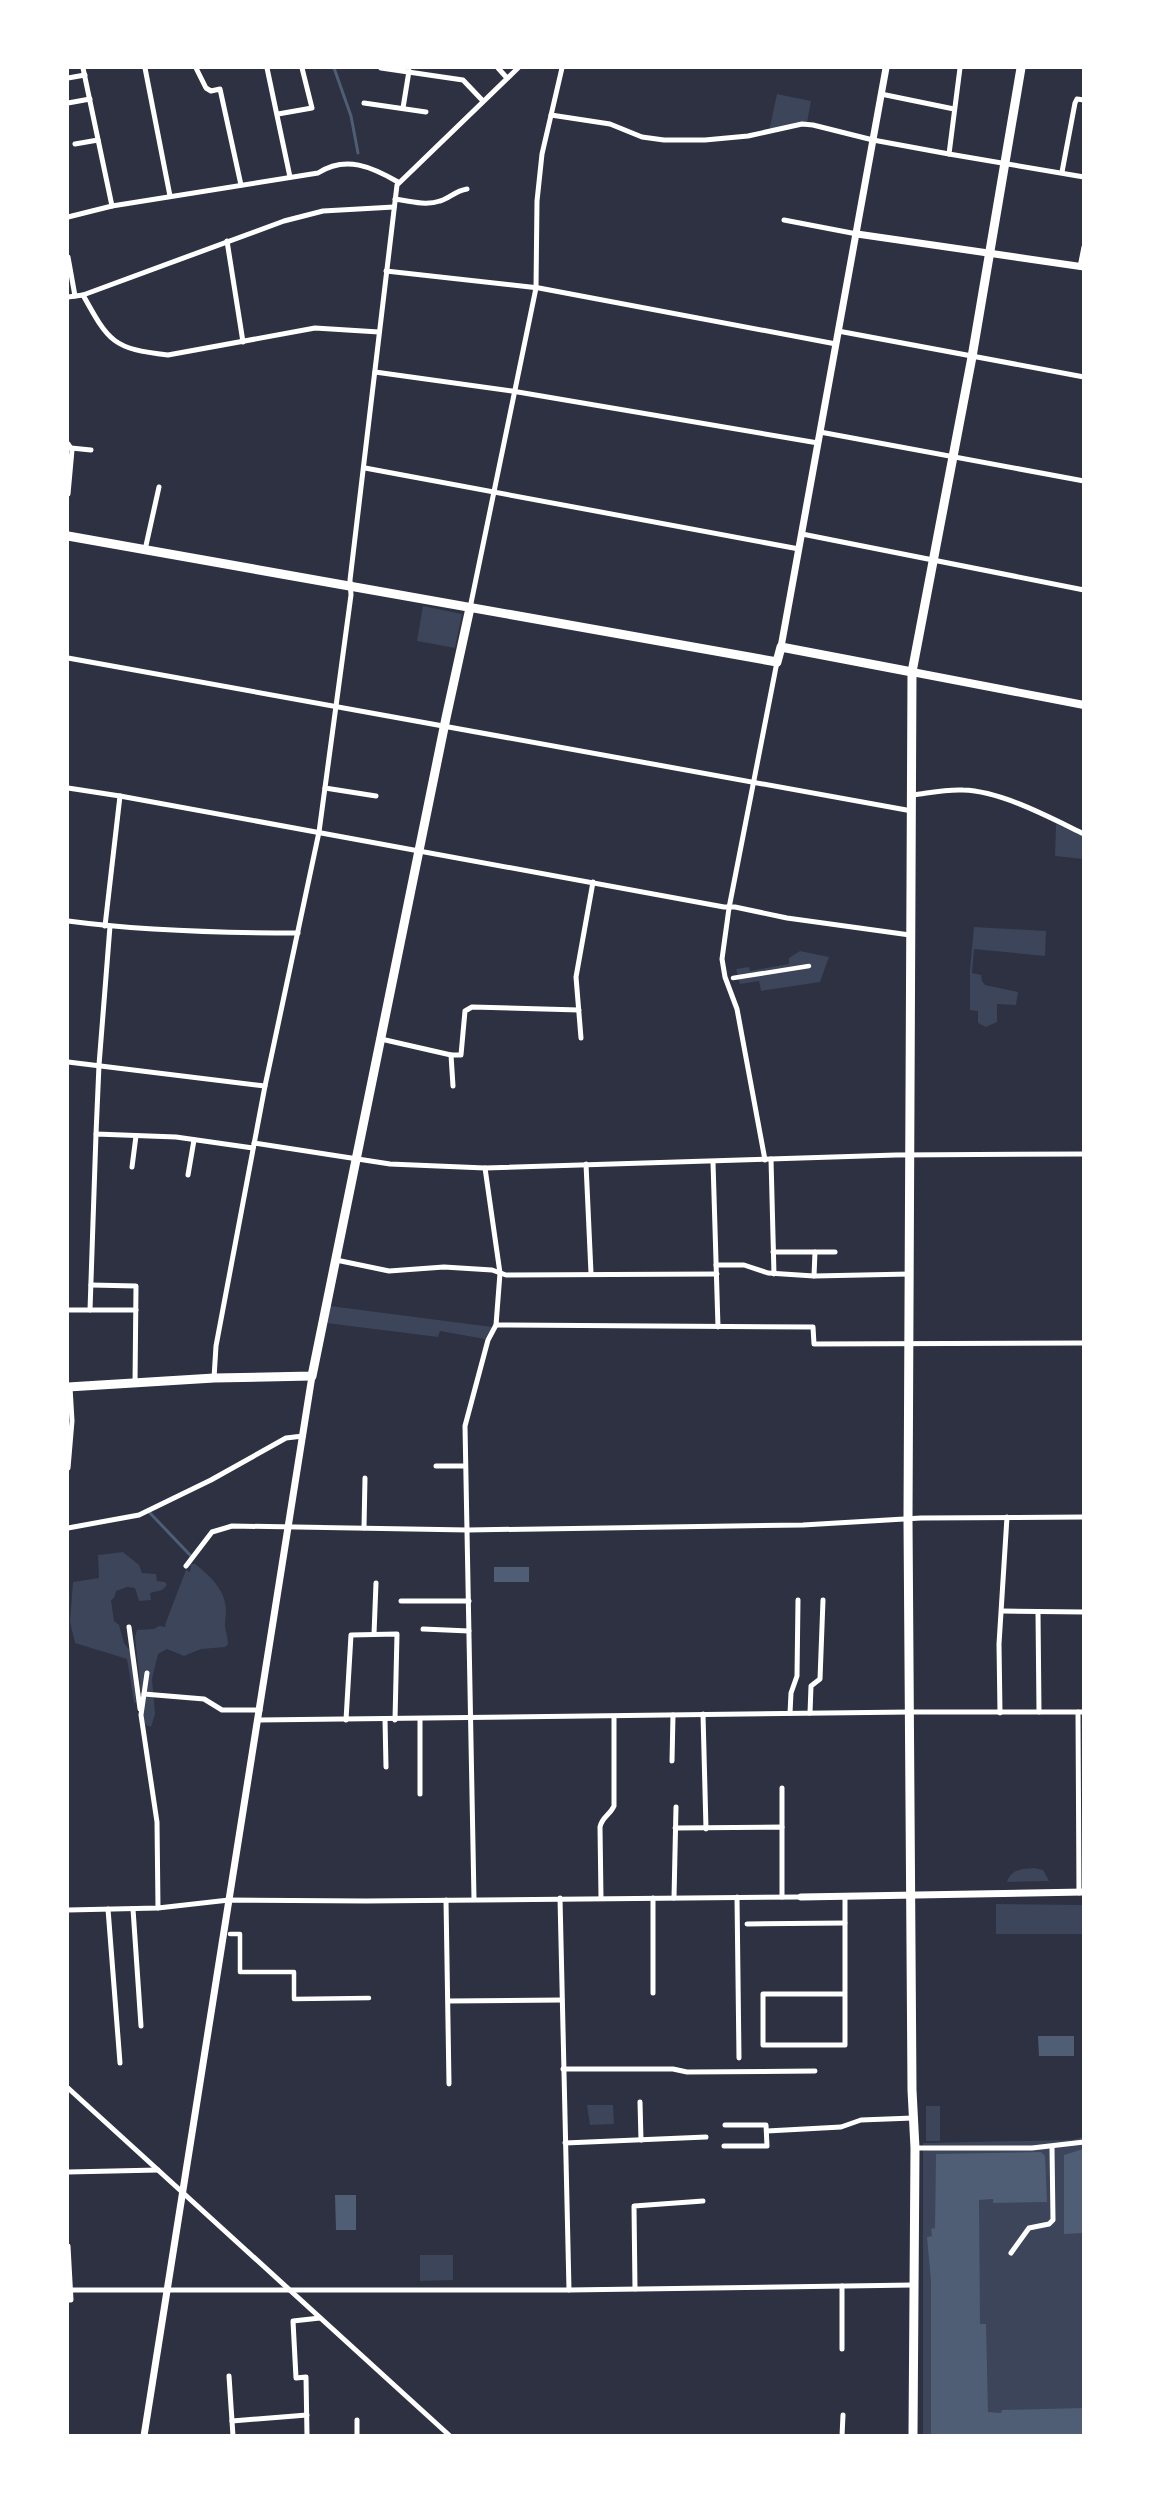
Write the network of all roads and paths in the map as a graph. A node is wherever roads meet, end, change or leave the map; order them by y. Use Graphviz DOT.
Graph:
graph roads {
  1 [pos="83,68"];
  2 [pos="145,68"];
  3 [pos="196,68"];
  4 [pos="267,68"];
  5 [pos="302,68"];
  6 [pos="381,68"];
  7 [pos="498,68"];
  8 [pos="518,68"];
  9 [pos="562,68"];
  10 [pos="886,68"];
  11 [pos="960,68"];
  12 [pos="1021,68"];
  13 [pos="409,71"];
  14 [pos="85,75"];
  15 [pos="68,78"];
  16 [pos="507,78"];
  17 [pos="881,94"];
  18 [pos="90,99"];
  19 [pos="1083,100"];
  20 [pos="483,101"];
  21 [pos="68,103"];
  22 [pos="364,104"];
  23 [pos="403,108"];
  24 [pos="954,109"];
  25 [pos="426,112"];
  26 [pos="278,114"];
  27 [pos="551,114"];
  28 [pos="98,140"];
  29 [pos="873,140"];
  30 [pos="75,144"];
  31 [pos="949,154"];
  32 [pos="1003,163"];
  33 [pos="1062,172"];
  34 [pos="290,177"];
  35 [pos="1083,177"];
  36 [pos="398,182"];
  37 [pos="242,185"];
  38 [pos="466,189"];
  39 [pos="170,196"];
  40 [pos="395,199"];
  41 [pos="112,206"];
  42 [pos="394,207"];
  43 [pos="68,217"];
  44 [pos="784,220"];
  45 [pos="856,234"];
  46 [pos="227,241"];
  47 [pos="1083,247"];
  48 [pos="988,254"];
  49 [pos="68,257"];
  50 [pos="1082,267"];
  51 [pos="386,271"];
  52 [pos="537,288"];
  53 [pos="83,295"];
  54 [pos="75,296"];
  55 [pos="68,297"];
  56 [pos="838,331"];
  57 [pos="379,332"];
  58 [pos="243,342"];
  59 [pos="836,344"];
  60 [pos="972,357"];
  61 [pos="375,372"];
  62 [pos="1083,376"];
  63 [pos="516,392"];
  64 [pos="820,432"];
  65 [pos="818,443"];
  66 [pos="69,446"];
  67 [pos="91,450"];
  68 [pos="952,456"];
  69 [pos="365,468"];
  70 [pos="1083,482"];
  71 [pos="159,487"];
  72 [pos="495,491"];
  73 [pos="68,494"];
  74 [pos="802,534"];
  75 [pos="68,536"];
  76 [pos="799,549"];
  77 [pos="146,550"];
  78 [pos="933,560"];
  79 [pos="351,587"];
  80 [pos="1083,590"];
  81 [pos="470,608"];
  82 [pos="781,647"];
  83 [pos="68,658"];
  84 [pos="777,662"];
  85 [pos="912,672"];
  86 [pos="1083,705"];
  87 [pos="335,707"];
  88 [pos="445,727"];
  89 [pos="754,782"];
  90 [pos="68,788"];
  91 [pos="325,788"];
  92 [pos="912,795"];
  93 [pos="120,796"];
  94 [pos="376,796"];
  95 [pos="912,811"];
  96 [pos="319,832"];
  97 [pos="1083,834"];
  98 [pos="420,850"];
  99 [pos="593,882"];
  100 [pos="729,908"];
  101 [pos="68,921"];
  102 [pos="107,926"];
  103 [pos="298,933"];
  104 [pos="910,935"];
  105 [pos="809,966"];
  106 [pos="733,978"];
  107 [pos="579,1010"];
  108 [pos="581,1038"];
  109 [pos="381,1039"];
  110 [pos="451,1055"];
  111 [pos="68,1062"];
  112 [pos="99,1065"];
  113 [pos="265,1086"];
  114 [pos="453,1086"];
  115 [pos="96,1134"];
  116 [pos="136,1136"];
  117 [pos="194,1140"];
  118 [pos="254,1146"];
  119 [pos="1083,1154"];
  120 [pos="910,1155"];
  121 [pos="356,1158"];
  122 [pos="768,1160"];
  123 [pos="713,1162"];
  124 [pos="586,1164"];
  125 [pos="132,1167"];
  126 [pos="485,1168"];
  127 [pos="188,1175"];
  128 [pos="773,1252"];
  129 [pos="815,1252"];
  130 [pos="835,1252"];
  131 [pos="336,1260"];
  132 [pos="716,1265"];
  133 [pos="500,1273"];
  134 [pos="591,1274"];
  135 [pos="717,1274"];
  136 [pos="774,1274"];
  137 [pos="910,1274"];
  138 [pos="814,1276"];
  139 [pos="91,1285"];
  140 [pos="68,1310"];
  141 [pos="90,1310"];
  142 [pos="136,1310"];
  143 [pos="496,1325"];
  144 [pos="718,1327"];
  145 [pos="1083,1343"];
  146 [pos="910,1344"];
  147 [pos="312,1376"];
  148 [pos="214,1378"];
  149 [pos="135,1384"];
  150 [pos="69,1387"];
  151 [pos="303,1436"];
  152 [pos="436,1466"];
  153 [pos="465,1466"];
  154 [pos="68,1468"];
  155 [pos="365,1478"];
  156 [pos="1006,1516"];
  157 [pos="1083,1517"];
  158 [pos="908,1520"];
  159 [pos="288,1526"];
  160 [pos="68,1528"];
  161 [pos="364,1528"];
  162 [pos="468,1530"];
  163 [pos="186,1566"];
  164 [pos="376,1583"];
  165 [pos="401,1600"];
  166 [pos="798,1600"];
  167 [pos="823,1600"];
  168 [pos="469,1601"];
  169 [pos="1002,1611"];
  170 [pos="1038,1612"];
  171 [pos="1083,1612"];
  172 [pos="129,1627"];
  173 [pos="423,1629"];
  174 [pos="469,1631"];
  175 [pos="374,1634"];
  176 [pos="147,1673"];
  177 [pos="144,1694"];
  178 [pos="260,1710"];
  179 [pos="910,1712"];
  180 [pos="1040,1712"];
  181 [pos="1081,1712"];
  182 [pos="790,1713"];
  183 [pos="810,1713"];
  184 [pos="1000,1713"];
  185 [pos="703,1714"];
  186 [pos="141,1715"];
  187 [pos="673,1715"];
  188 [pos="614,1717"];
  189 [pos="385,1719"];
  190 [pos="420,1719"];
  191 [pos="469,1719"];
  192 [pos="259,1720"];
  193 [pos="346,1720"];
  194 [pos="395,1720"];
  195 [pos="672,1761"];
  196 [pos="386,1767"];
  197 [pos="782,1788"];
  198 [pos="420,1794"];
  199 [pos="676,1807"];
  200 [pos="782,1827"];
  201 [pos="675,1828"];
  202 [pos="706,1829"];
  203 [pos="1081,1893"];
  204 [pos="910,1895"];
  205 [pos="845,1896"];
  206 [pos="782,1897"];
  207 [pos="801,1897"];
  208 [pos="560,1898"];
  209 [pos="601,1898"];
  210 [pos="653,1898"];
  211 [pos="674,1898"];
  212 [pos="737,1898"];
  213 [pos="474,1899"];
  214 [pos="229,1900"];
  215 [pos="446,1900"];
  216 [pos="158,1908"];
  217 [pos="108,1909"];
  218 [pos="133,1909"];
  219 [pos="68,1910"];
  220 [pos="845,1923"];
  221 [pos="747,1924"];
  222 [pos="230,1934"];
  223 [pos="653,1994"];
  224 [pos="844,1994"];
  225 [pos="369,1998"];
  226 [pos="562,2000"];
  227 [pos="448,2001"];
  228 [pos="141,2026"];
  229 [pos="739,2058"];
  230 [pos="120,2063"];
  231 [pos="563,2069"];
  232 [pos="815,2071"];
  233 [pos="449,2084"];
  234 [pos="68,2088"];
  235 [pos="640,2102"];
  236 [pos="914,2118"];
  237 [pos="725,2125"];
  238 [pos="767,2131"];
  239 [pos="706,2137"];
  240 [pos="641,2140"];
  241 [pos="1083,2142"];
  242 [pos="565,2143"];
  243 [pos="724,2146"];
  244 [pos="1052,2147"];
  245 [pos="915,2148"];
  246 [pos="158,2170"];
  247 [pos="68,2172"];
  248 [pos="183,2194"];
  249 [pos="704,2201"];
  250 [pos="68,2246"];
  251 [pos="1011,2253"];
  252 [pos="913,2285"];
  253 [pos="842,2286"];
  254 [pos="288,2289"];
  255 [pos="634,2289"];
  256 [pos="72,2290"];
  257 [pos="167,2290"];
  258 [pos="570,2290"];
  259 [pos="68,2300"];
  260 [pos="320,2318"];
  261 [pos="842,2349"];
  262 [pos="229,2376"];
  263 [pos="307,2415"];
  264 [pos="843,2415"];
  265 [pos="357,2420"];
  266 [pos="232,2421"];
  267 [pos="144,2436"];
  268 [pos="233,2436"];
  269 [pos="307,2436"];
  270 [pos="357,2436"];
  271 [pos="450,2436"];
  272 [pos="842,2436"];
  273 [pos="913,2436"];
  1 -- 14 [label="street"];
  2 -- 39 [label="street"];
  3 -- 37 [label="street"];
  4 -- 26 [label="street"];
  5 -- 26 [label="street"];
  6 -- 13 [label="street"];
  7 -- 16 [label="street"];
  8 -- 16 [label="street"];
  9 -- 27 [label="street"];
  10 -- 17 [label="street"];
  11 -- 24 [label="street"];
  12 -- 32 [label="main road"];
  13 -- 20 [label="street"];
  13 -- 23 [label="street"];
  14 -- 15 [label="street"];
  14 -- 18 [label="street"];
  16 -- 20 [label="street"];
  17 -- 24 [label="street"];
  17 -- 29 [label="street"];
  18 -- 21 [label="street"];
  18 -- 28 [label="street"];
  19 -- 33 [label="street"];
  20 -- 36 [label="street"];
  22 -- 23 [label="street"];
  23 -- 25 [label="street"];
  24 -- 31 [label="street"];
  26 -- 34 [label="street"];
  27 -- 29 [label="street"];
  27 -- 52 [label="street"];
  28 -- 30 [label="street"];
  28 -- 41 [label="street"];
  29 -- 31 [label="street"];
  29 -- 45 [label="street"];
  31 -- 32 [label="street"];
  32 -- 33 [label="street"];
  32 -- 48 [label="main road"];
  33 -- 35 [label="street"];
  34 -- 36 [label="street"];
  34 -- 37 [label="street"];
  36 -- 40 [label="street"];
  37 -- 39 [label="street"];
  38 -- 40 [label="street"];
  39 -- 41 [label="street"];
  40 -- 42 [label="street"];
  41 -- 43 [label="street"];
  42 -- 46 [label="street"];
  42 -- 51 [label="street"];
  44 -- 45 [label="street"];
  45 -- 48 [label="street"];
  45 -- 56 [label="street"];
  46 -- 53 [label="street"];
  46 -- 58 [label="street"];
  47 -- 50 [label="street"];
  48 -- 50 [label="street"];
  48 -- 60 [label="main road"];
  49 -- 54 [label="street"];
  51 -- 52 [label="street"];
  51 -- 57 [label="street"];
  52 -- 59 [label="street"];
  52 -- 63 [label="street"];
  53 -- 54 [label="street"];
  53 -- 58 [label="street"];
  54 -- 55 [label="street"];
  56 -- 59 [label="street"];
  56 -- 60 [label="street"];
  57 -- 58 [label="street"];
  57 -- 61 [label="street"];
  59 -- 64 [label="street"];
  60 -- 62 [label="street"];
  60 -- 68 [label="main road"];
  61 -- 63 [label="street"];
  61 -- 69 [label="street"];
  63 -- 65 [label="street"];
  63 -- 72 [label="street"];
  64 -- 65 [label="street"];
  64 -- 68 [label="street"];
  65 -- 74 [label="street"];
  66 -- 67 [label="street"];
  66 -- 73 [label="street"];
  68 -- 70 [label="street"];
  68 -- 78 [label="main road"];
  69 -- 72 [label="street"];
  69 -- 79 [label="street"];
  71 -- 77 [label="street"];
  72 -- 76 [label="street"];
  72 -- 81 [label="street"];
  74 -- 76 [label="street"];
  74 -- 78 [label="street"];
  75 -- 77 [label="main road"];
  76 -- 82 [label="street"];
  77 -- 79 [label="main road"];
  78 -- 80 [label="street"];
  78 -- 85 [label="main road"];
  79 -- 81 [label="main road"];
  79 -- 87 [label="street"];
  81 -- 84 [label="main road"];
  81 -- 88 [label="main road"];
  82 -- 84 [label="main road"];
  82 -- 85 [label="main road"];
  83 -- 87 [label="street"];
  84 -- 89 [label="street"];
  85 -- 86 [label="main road"];
  85 -- 92 [label="main road"];
  87 -- 88 [label="street"];
  87 -- 91 [label="street"];
  88 -- 89 [label="street"];
  88 -- 98 [label="main road"];
  89 -- 95 [label="street"];
  89 -- 100 [label="street"];
  90 -- 93 [label="street"];
  91 -- 94 [label="street"];
  91 -- 96 [label="street"];
  92 -- 95 [label="main road"];
  92 -- 97 [label="street"];
  93 -- 96 [label="street"];
  93 -- 102 [label="street"];
  95 -- 104 [label="main road"];
  96 -- 98 [label="street"];
  96 -- 103 [label="street"];
  98 -- 99 [label="street"];
  98 -- 109 [label="main road"];
  99 -- 100 [label="street"];
  99 -- 107 [label="street"];
  100 -- 104 [label="street"];
  100 -- 122 [label="street"];
  101 -- 102 [label="street"];
  102 -- 103 [label="street"];
  102 -- 112 [label="street"];
  103 -- 113 [label="street"];
  104 -- 120 [label="main road"];
  105 -- 106 [label="street"];
  107 -- 108 [label="street"];
  107 -- 110 [label="street"];
  109 -- 110 [label="street"];
  109 -- 121 [label="main road"];
  110 -- 114 [label="street"];
  111 -- 112 [label="street"];
  112 -- 113 [label="street"];
  112 -- 115 [label="street"];
  113 -- 118 [label="street"];
  115 -- 116 [label="street"];
  115 -- 139 [label="street"];
  116 -- 117 [label="street"];
  116 -- 125 [label="street"];
  117 -- 118 [label="street"];
  117 -- 127 [label="street"];
  118 -- 121 [label="street"];
  118 -- 148 [label="street"];
  119 -- 120 [label="street"];
  120 -- 122 [label="street"];
  120 -- 137 [label="main road"];
  121 -- 126 [label="street"];
  121 -- 131 [label="main road"];
  122 -- 123 [label="street"];
  122 -- 128 [label="street"];
  123 -- 124 [label="street"];
  123 -- 132 [label="street"];
  124 -- 126 [label="street"];
  124 -- 134 [label="street"];
  126 -- 133 [label="street"];
  128 -- 129 [label="street"];
  128 -- 136 [label="street"];
  129 -- 130 [label="street"];
  129 -- 138 [label="street"];
  131 -- 133 [label="street"];
  131 -- 147 [label="main road"];
  132 -- 135 [label="street"];
  132 -- 136 [label="street"];
  133 -- 134 [label="street"];
  133 -- 143 [label="street"];
  134 -- 135 [label="street"];
  135 -- 144 [label="street"];
  136 -- 138 [label="street"];
  137 -- 138 [label="street"];
  137 -- 146 [label="main road"];
  139 -- 141 [label="street"];
  139 -- 142 [label="street"];
  140 -- 141 [label="street"];
  141 -- 142 [label="street"];
  142 -- 149 [label="street"];
  143 -- 144 [label="street"];
  143 -- 153 [label="street"];
  144 -- 146 [label="street"];
  145 -- 146 [label="street"];
  146 -- 158 [label="main road"];
  147 -- 148 [label="main road"];
  147 -- 151 [label="street"];
  148 -- 149 [label="main road"];
  149 -- 150 [label="main road"];
  150 -- 154 [label="street"];
  151 -- 159 [label="street"];
  151 -- 160 [label="street"];
  152 -- 153 [label="street"];
  153 -- 162 [label="street"];
  155 -- 161 [label="street"];
  156 -- 157 [label="street"];
  156 -- 158 [label="street"];
  156 -- 169 [label="street"];
  158 -- 162 [label="street"];
  158 -- 179 [label="main road"];
  159 -- 161 [label="street"];
  159 -- 163 [label="street"];
  159 -- 178 [label="street"];
  161 -- 162 [label="street"];
  162 -- 168 [label="street"];
  164 -- 175 [label="street"];
  165 -- 168 [label="street"];
  166 -- 182 [label="street"];
  167 -- 183 [label="street"];
  168 -- 174 [label="street"];
  169 -- 170 [label="street"];
  169 -- 184 [label="street"];
  170 -- 171 [label="street"];
  170 -- 180 [label="street"];
  172 -- 186 [label="street"];
  173 -- 174 [label="street"];
  174 -- 191 [label="street"];
  175 -- 193 [label="street"];
  175 -- 194 [label="street"];
  176 -- 177 [label="street"];
  177 -- 178 [label="street"];
  177 -- 186 [label="street"];
  178 -- 192 [label="street"];
  179 -- 183 [label="street"];
  179 -- 184 [label="street"];
  179 -- 204 [label="main road"];
  180 -- 181 [label="street"];
  180 -- 184 [label="street"];
  181 -- 203 [label="street"];
  182 -- 183 [label="street"];
  182 -- 185 [label="street"];
  185 -- 187 [label="street"];
  185 -- 202 [label="street"];
  186 -- 216 [label="street"];
  187 -- 188 [label="street"];
  187 -- 195 [label="street"];
  188 -- 191 [label="street"];
  188 -- 209 [label="street"];
  189 -- 193 [label="street"];
  189 -- 194 [label="street"];
  189 -- 196 [label="street"];
  190 -- 191 [label="street"];
  190 -- 194 [label="street"];
  190 -- 198 [label="street"];
  191 -- 213 [label="street"];
  192 -- 193 [label="street"];
  192 -- 214 [label="street"];
  197 -- 200 [label="street"];
  199 -- 201 [label="street"];
  200 -- 202 [label="street"];
  200 -- 206 [label="street"];
  201 -- 202 [label="street"];
  201 -- 211 [label="street"];
  203 -- 204 [label="street"];
  204 -- 205 [label="street"];
  204 -- 236 [label="main road"];
  205 -- 207 [label="street"];
  205 -- 220 [label="street"];
  206 -- 207 [label="street"];
  206 -- 212 [label="street"];
  208 -- 209 [label="street"];
  208 -- 213 [label="street"];
  208 -- 226 [label="street"];
  209 -- 210 [label="street"];
  210 -- 211 [label="street"];
  210 -- 223 [label="street"];
  211 -- 212 [label="street"];
  212 -- 229 [label="street"];
  213 -- 215 [label="street"];
  214 -- 215 [label="street"];
  214 -- 216 [label="street"];
  214 -- 248 [label="street"];
  215 -- 227 [label="street"];
  216 -- 218 [label="street"];
  217 -- 218 [label="street"];
  217 -- 219 [label="street"];
  217 -- 230 [label="street"];
  218 -- 228 [label="street"];
  220 -- 221 [label="street"];
  220 -- 224 [label="street"];
  222 -- 225 [label="street"];
  224 -- 224 [label="street"];
  226 -- 227 [label="street"];
  226 -- 231 [label="street"];
  227 -- 233 [label="street"];
  231 -- 232 [label="street"];
  231 -- 242 [label="street"];
  234 -- 246 [label="street"];
  235 -- 240 [label="street"];
  236 -- 238 [label="street"];
  236 -- 245 [label="main road"];
  237 -- 238 [label="street"];
  238 -- 243 [label="street"];
  239 -- 240 [label="street"];
  240 -- 242 [label="street"];
  241 -- 244 [label="street"];
  242 -- 258 [label="street"];
  244 -- 245 [label="street"];
  244 -- 251 [label="street"];
  245 -- 252 [label="main road"];
  246 -- 247 [label="street"];
  246 -- 248 [label="street"];
  248 -- 254 [label="street"];
  248 -- 257 [label="street"];
  249 -- 255 [label="street"];
  250 -- 256 [label="street"];
  252 -- 253 [label="street"];
  252 -- 273 [label="main road"];
  253 -- 255 [label="street"];
  253 -- 261 [label="street"];
  254 -- 257 [label="street"];
  254 -- 258 [label="street"];
  254 -- 260 [label="street"];
  255 -- 258 [label="street"];
  256 -- 257 [label="street"];
  256 -- 259 [label="street"];
  257 -- 267 [label="street"];
  260 -- 263 [label="street"];
  260 -- 271 [label="street"];
  262 -- 266 [label="street"];
  263 -- 266 [label="street"];
  263 -- 269 [label="street"];
  264 -- 272 [label="street"];
  265 -- 270 [label="street"];
  266 -- 268 [label="street"];
}
